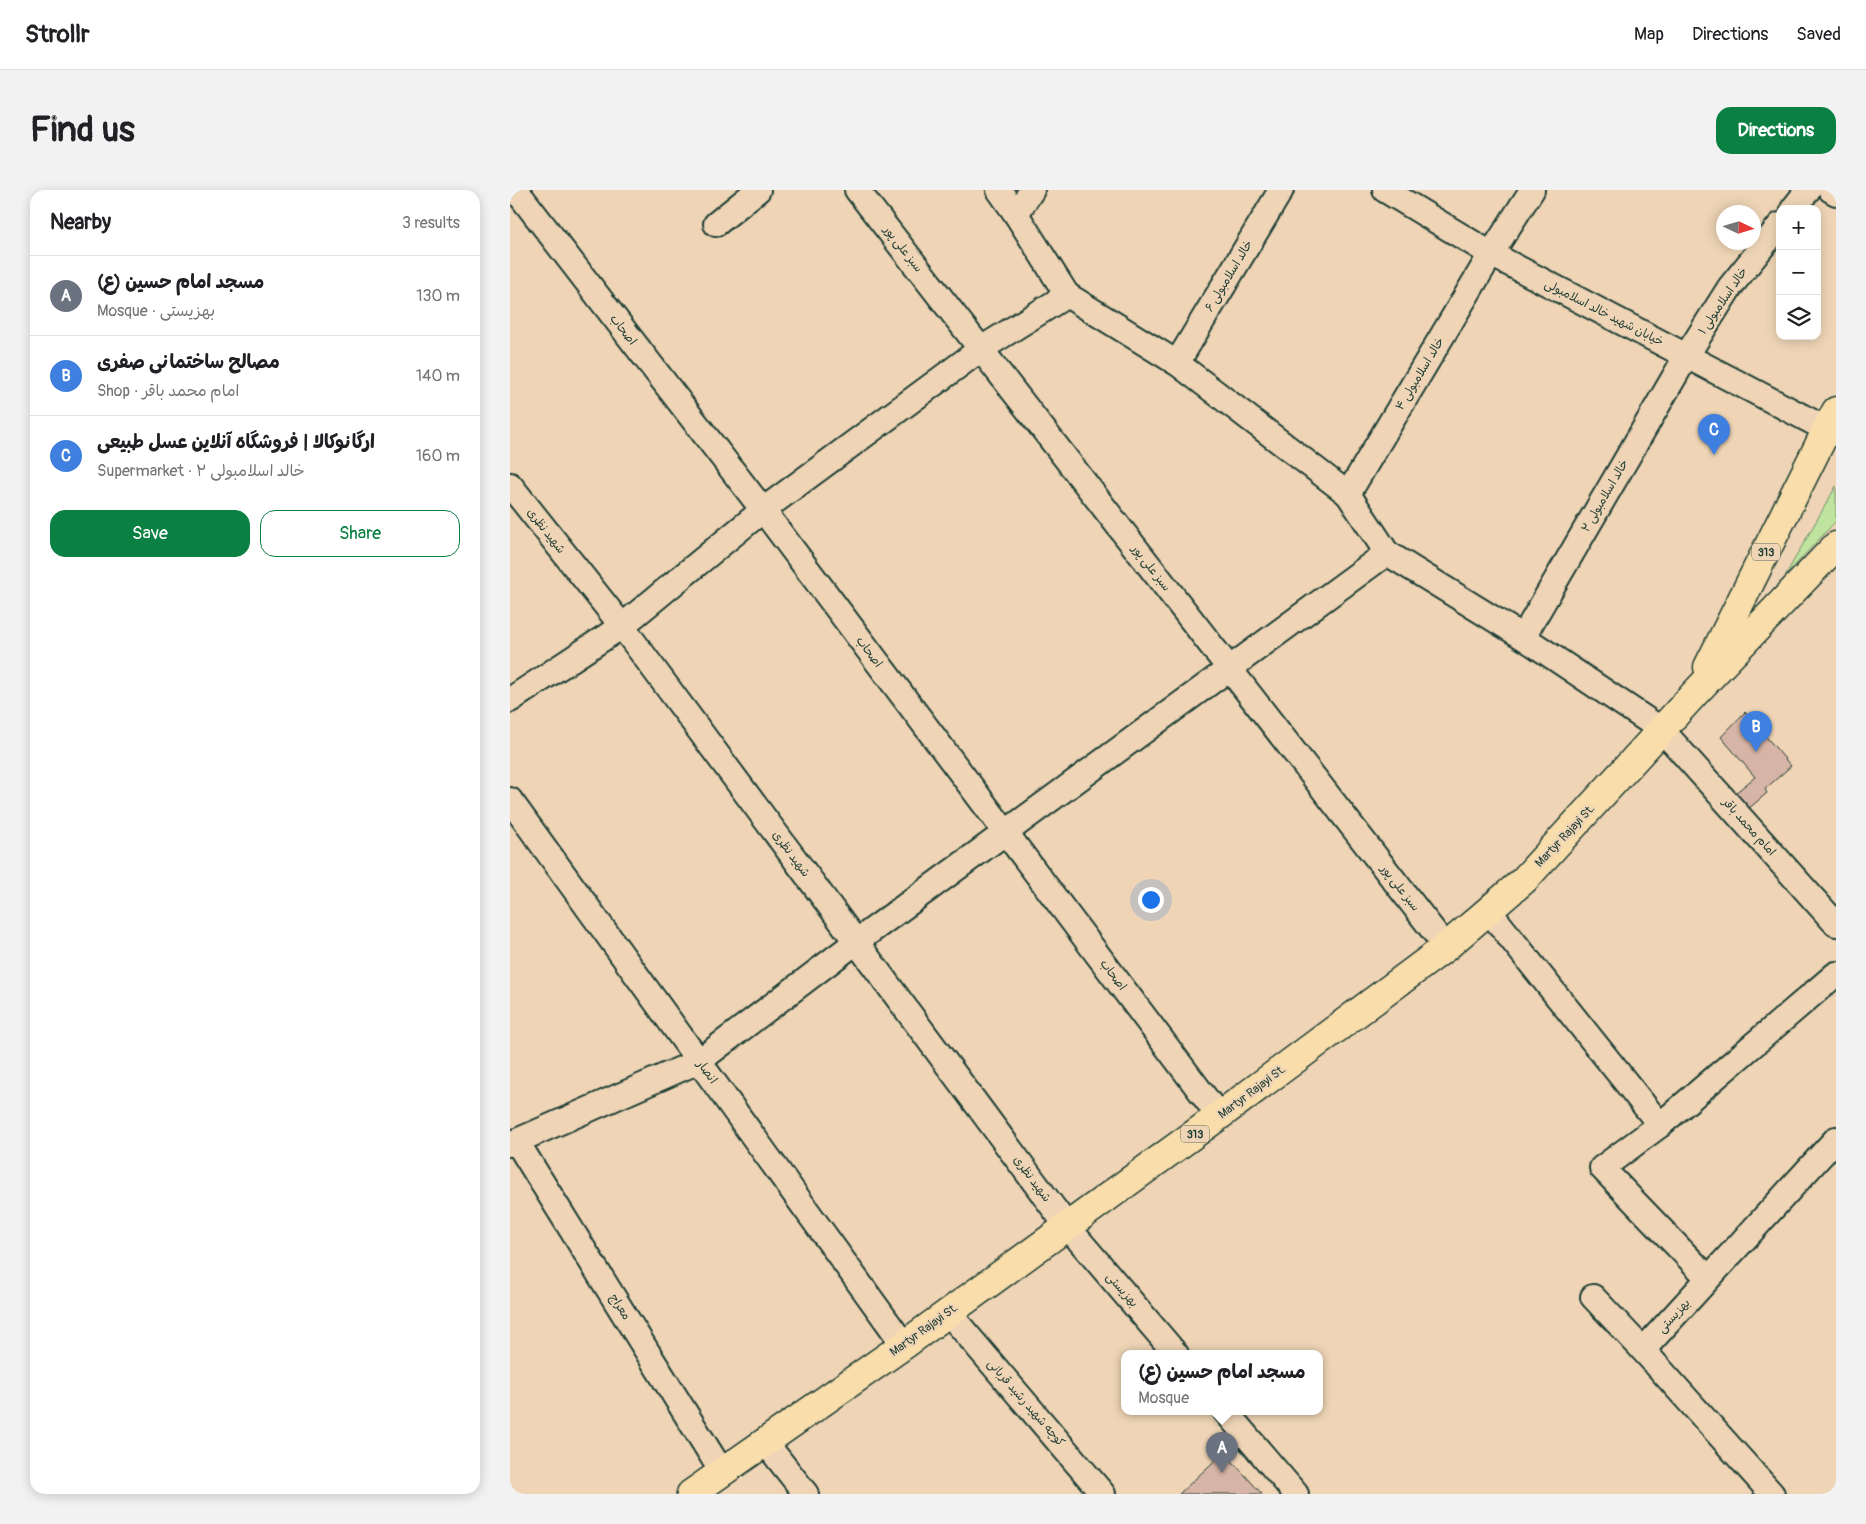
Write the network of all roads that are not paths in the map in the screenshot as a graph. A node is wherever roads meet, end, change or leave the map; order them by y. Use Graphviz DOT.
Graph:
graph roads {
  1 [pos="516,190"];
  2 [pos="758,190"];
  3 [pos="857,190"];
  4 [pos="999,190"];
  5 [pos="1032,190"];
  6 [pos="1281,190"];
  7 [pos="1385,190"];
  8 [pos="1532,190"];
  9 [pos="1808,190"];
  10 [pos="1831,190"];
  11 [pos="1836,193"];
  12 [pos="1796,205"];
  13 [pos="1016,214"];
  14 [pos="716,224"];
  15 [pos="1776,230"];
  16 [pos="1491,254"];
  17 [pos="1067,295"];
  18 [pos="981,349"];
  19 [pos="1687,355"];
  20 [pos="1177,363"];
  21 [pos="1832,420"];
  22 [pos="510,485"];
  23 [pos="1348,494"];
  24 [pos="763,510"];
  25 [pos="1836,546"];
  26 [pos="1387,553"];
  27 [pos="622,626"];
  28 [pos="1523,637"];
  29 [pos="1229,668"];
  30 [pos="1696,692"];
  31 [pos="510,700"];
  32 [pos="1662,730"];
  33 [pos="510,800"];
  34 [pos="1006,833"];
  35 [pos="1488,911"];
  36 [pos="1836,924"];
  37 [pos="856,942"];
  38 [pos="1446,947"];
  39 [pos="1836,974"];
  40 [pos="699,1061"];
  41 [pos="1219,1116"];
  42 [pos="1660,1124"];
  43 [pos="1836,1139"];
  44 [pos="514,1143"];
  45 [pos="1067,1226"];
  46 [pos="1708,1278"];
  47 [pos="1593,1297"];
  48 [pos="948,1312"];
  49 [pos="904,1344"];
  50 [pos="1173,1350"];
  51 [pos="1642,1350"];
  52 [pos="1229,1415"];
  53 [pos="765,1442"];
  54 [pos="722,1472"];
  55 [pos="691,1494"];
  56 [pos="806,1494"];
  57 [pos="1103,1494"];
  58 [pos="1296,1494"];
  59 [pos="1772,1494"];
  1 -- 24 [label="street, اصحاب"];
  2 -- 14 [label="street"];
  3 -- 18 [label="street, سبز علی پور"];
  4 -- 13 [label="street"];
  5 -- 13 [label="street"];
  6 -- 20 [label="street, خالد اسلامبولی ۶"];
  7 -- 16 [label="street, خیابان شهید خالد اسلامبولی"];
  8 -- 16 [label="street, خالد اسلامبولی ۴"];
  9 -- 12 [label="street"];
  10 -- 11 [label="street"];
  13 -- 17 [label="street"];
  15 -- 19 [label="street, خالد اسلامبولی ۱"];
  16 -- 19 [label="street, خیابان شهید خالد اسلامبولی"];
  16 -- 23 [label="street, خالد اسلامبولی ۴"];
  17 -- 18 [label="street"];
  17 -- 20 [label="street"];
  18 -- 24 [label="street"];
  18 -- 29 [label="street, سبز علی پور"];
  19 -- 21 [label="street, خیابان شهید خالد اسلامبولی"];
  19 -- 28 [label="street, خالد اسلامبولی ۲"];
  20 -- 23 [label="street"];
  21 -- 30 [label="main road, Martyr Rajayi St. / 313"];
  22 -- 27 [label="street, شهید نظری"];
  23 -- 26 [label="street"];
  24 -- 27 [label="street"];
  24 -- 34 [label="street, اصحاب"];
  25 -- 30 [label="main road, Martyr Rajayi St. / 313"];
  26 -- 28 [label="street, امام محمد باقر"];
  26 -- 29 [label="street"];
  27 -- 31 [label="street"];
  27 -- 37 [label="street, شهید نظری"];
  28 -- 32 [label="street, امام محمد باقر"];
  29 -- 34 [label="street"];
  29 -- 38 [label="street, سبز علی پور"];
  30 -- 32 [label="main road, Martyr Rajayi St. / 313"];
  32 -- 35 [label="main road, Martyr Rajayi St. / 313"];
  32 -- 36 [label="street, امام محمد باقر"];
  33 -- 40 [label="street, انصار"];
  34 -- 37 [label="street"];
  34 -- 41 [label="street, اصحاب"];
  35 -- 38 [label="main road, Martyr Rajayi St. / 313"];
  35 -- 42 [label="street"];
  37 -- 40 [label="street"];
  37 -- 45 [label="street, شهید نظری"];
  38 -- 41 [label="main road, Martyr Rajayi St. / 313"];
  39 -- 42 [label="street"];
  40 -- 44 [label="street"];
  40 -- 49 [label="street, انصار"];
  41 -- 45 [label="main road, Martyr Rajayi St. / 313"];
  42 -- 46 [label="street"];
  43 -- 46 [label="street, بهزیستی"];
  44 -- 54 [label="street, معراج"];
  45 -- 48 [label="main road, Martyr Rajayi St. / 313"];
  45 -- 50 [label="street, بهزیستی"];
  46 -- 51 [label="street, بهزیستی"];
  47 -- 51 [label="street"];
  48 -- 49 [label="main road, Martyr Rajayi St. / 313"];
  48 -- 57 [label="street, کوچه شهید رشید قربانی"];
  49 -- 53 [label="main road, Martyr Rajayi St. / 313"];
  51 -- 59 [label="street"];
  52 -- 58 [label="street"];
  53 -- 54 [label="main road, Martyr Rajayi St. / 313"];
  53 -- 56 [label="street"];
  54 -- 55 [label="main road, Martyr Rajayi St. / 313"];
}
